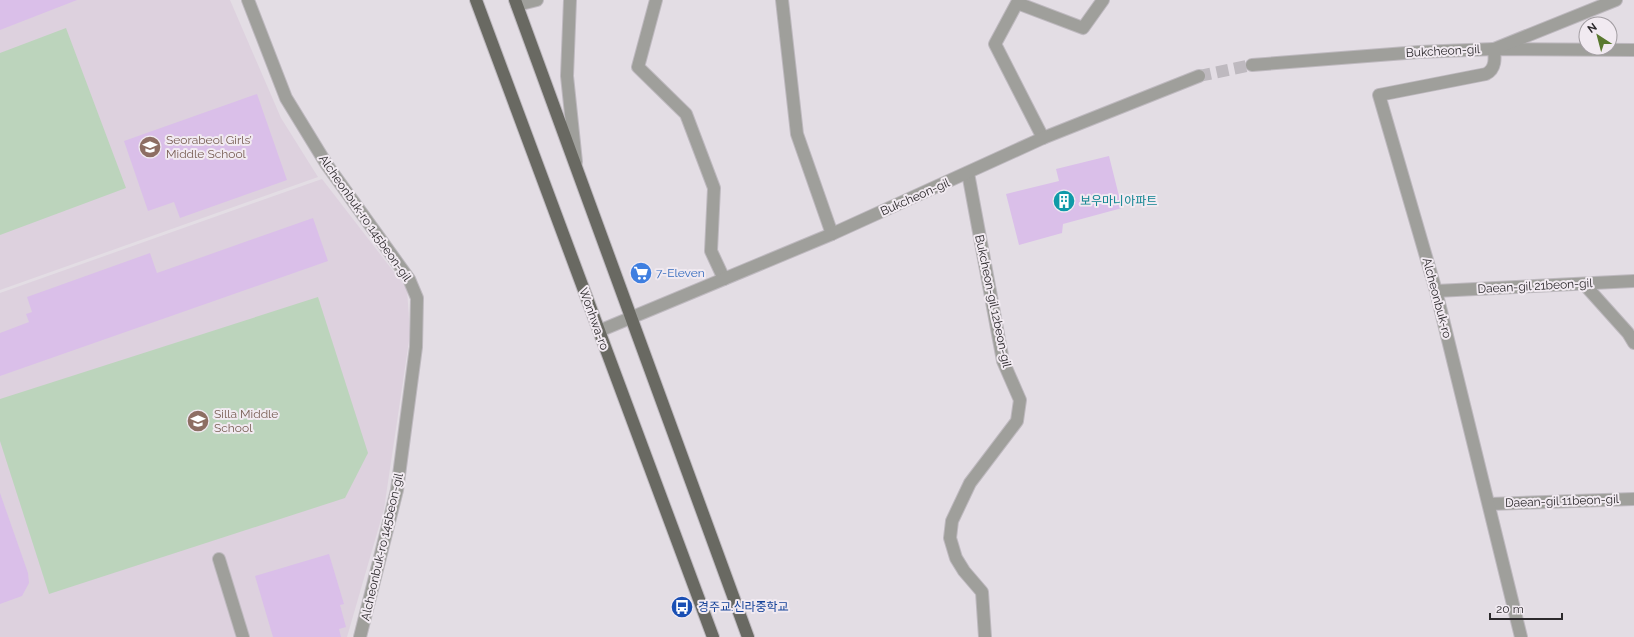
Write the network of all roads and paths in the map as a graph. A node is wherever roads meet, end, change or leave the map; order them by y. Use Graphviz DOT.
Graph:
graph roads {
  1 [pos="248,0"];
  2 [pos="476,0"];
  3 [pos="538,0"];
  4 [pos="570,0"];
  5 [pos="656,0"];
  6 [pos="782,0"];
  7 [pos="1103,0"];
  8 [pos="1616,0"];
  9 [pos="516,3"];
  10 [pos="1494,49"];
  11 [pos="1634,50"];
  12 [pos="1252,64"];
  13 [pos="1199,76"];
  14 [pos="1043,138"];
  15 [pos="578,171"];
  16 [pos="968,173"];
  17 [pos="832,234"];
  18 [pos="724,280"];
  19 [pos="1634,281"];
  20 [pos="1584,284"];
  21 [pos="1436,290"];
  22 [pos="631,318"];
  23 [pos="599,331"];
  24 [pos="1634,343"];
  25 [pos="1634,498"];
  26 [pos="1489,504"];
  27 [pos="219,558"];
  28 [pos="243,637"];
  29 [pos="360,637"];
  30 [pos="713,637"];
  31 [pos="748,637"];
  32 [pos="985,637"];
  33 [pos="1521,637"];
  1 -- 29 [label="street, Alcheonbuk-ro 145beon-gil"];
  2 -- 23 [label="main road, Wonhwa-ro"];
  3 -- 9 [label="street"];
  4 -- 15 [label="street"];
  5 -- 18 [label="street"];
  6 -- 17 [label="street"];
  7 -- 14 [label="street"];
  8 -- 10 [label="street"];
  9 -- 15 [label="main road"];
  10 -- 11 [label="street, Bukcheon-gil"];
  10 -- 12 [label="street, Bukcheon-gil"];
  10 -- 21 [label="street, Alcheonbuk-ro"];
  13 -- 14 [label="street, Bukcheon-gil"];
  14 -- 16 [label="street, Bukcheon-gil"];
  15 -- 22 [label="main road"];
  16 -- 17 [label="street, Bukcheon-gil"];
  16 -- 32 [label="street, Bukcheon-gil 12beon-gil"];
  17 -- 18 [label="street, Bukcheon-gil"];
  18 -- 22 [label="street, Bukcheon-gil"];
  19 -- 20 [label="street, Daean-gil 21beon-gil"];
  20 -- 21 [label="street, Daean-gil 21beon-gil"];
  20 -- 24 [label="street"];
  21 -- 26 [label="street, Alcheonbuk-ro"];
  22 -- 23 [label="street, Bukcheon-gil"];
  22 -- 31 [label="main road"];
  23 -- 30 [label="main road, Wonhwa-ro"];
  25 -- 26 [label="street, Daean-gil 11beon-gil"];
  26 -- 33 [label="street, Alcheonbuk-ro"];
  27 -- 28 [label="street"];
}
